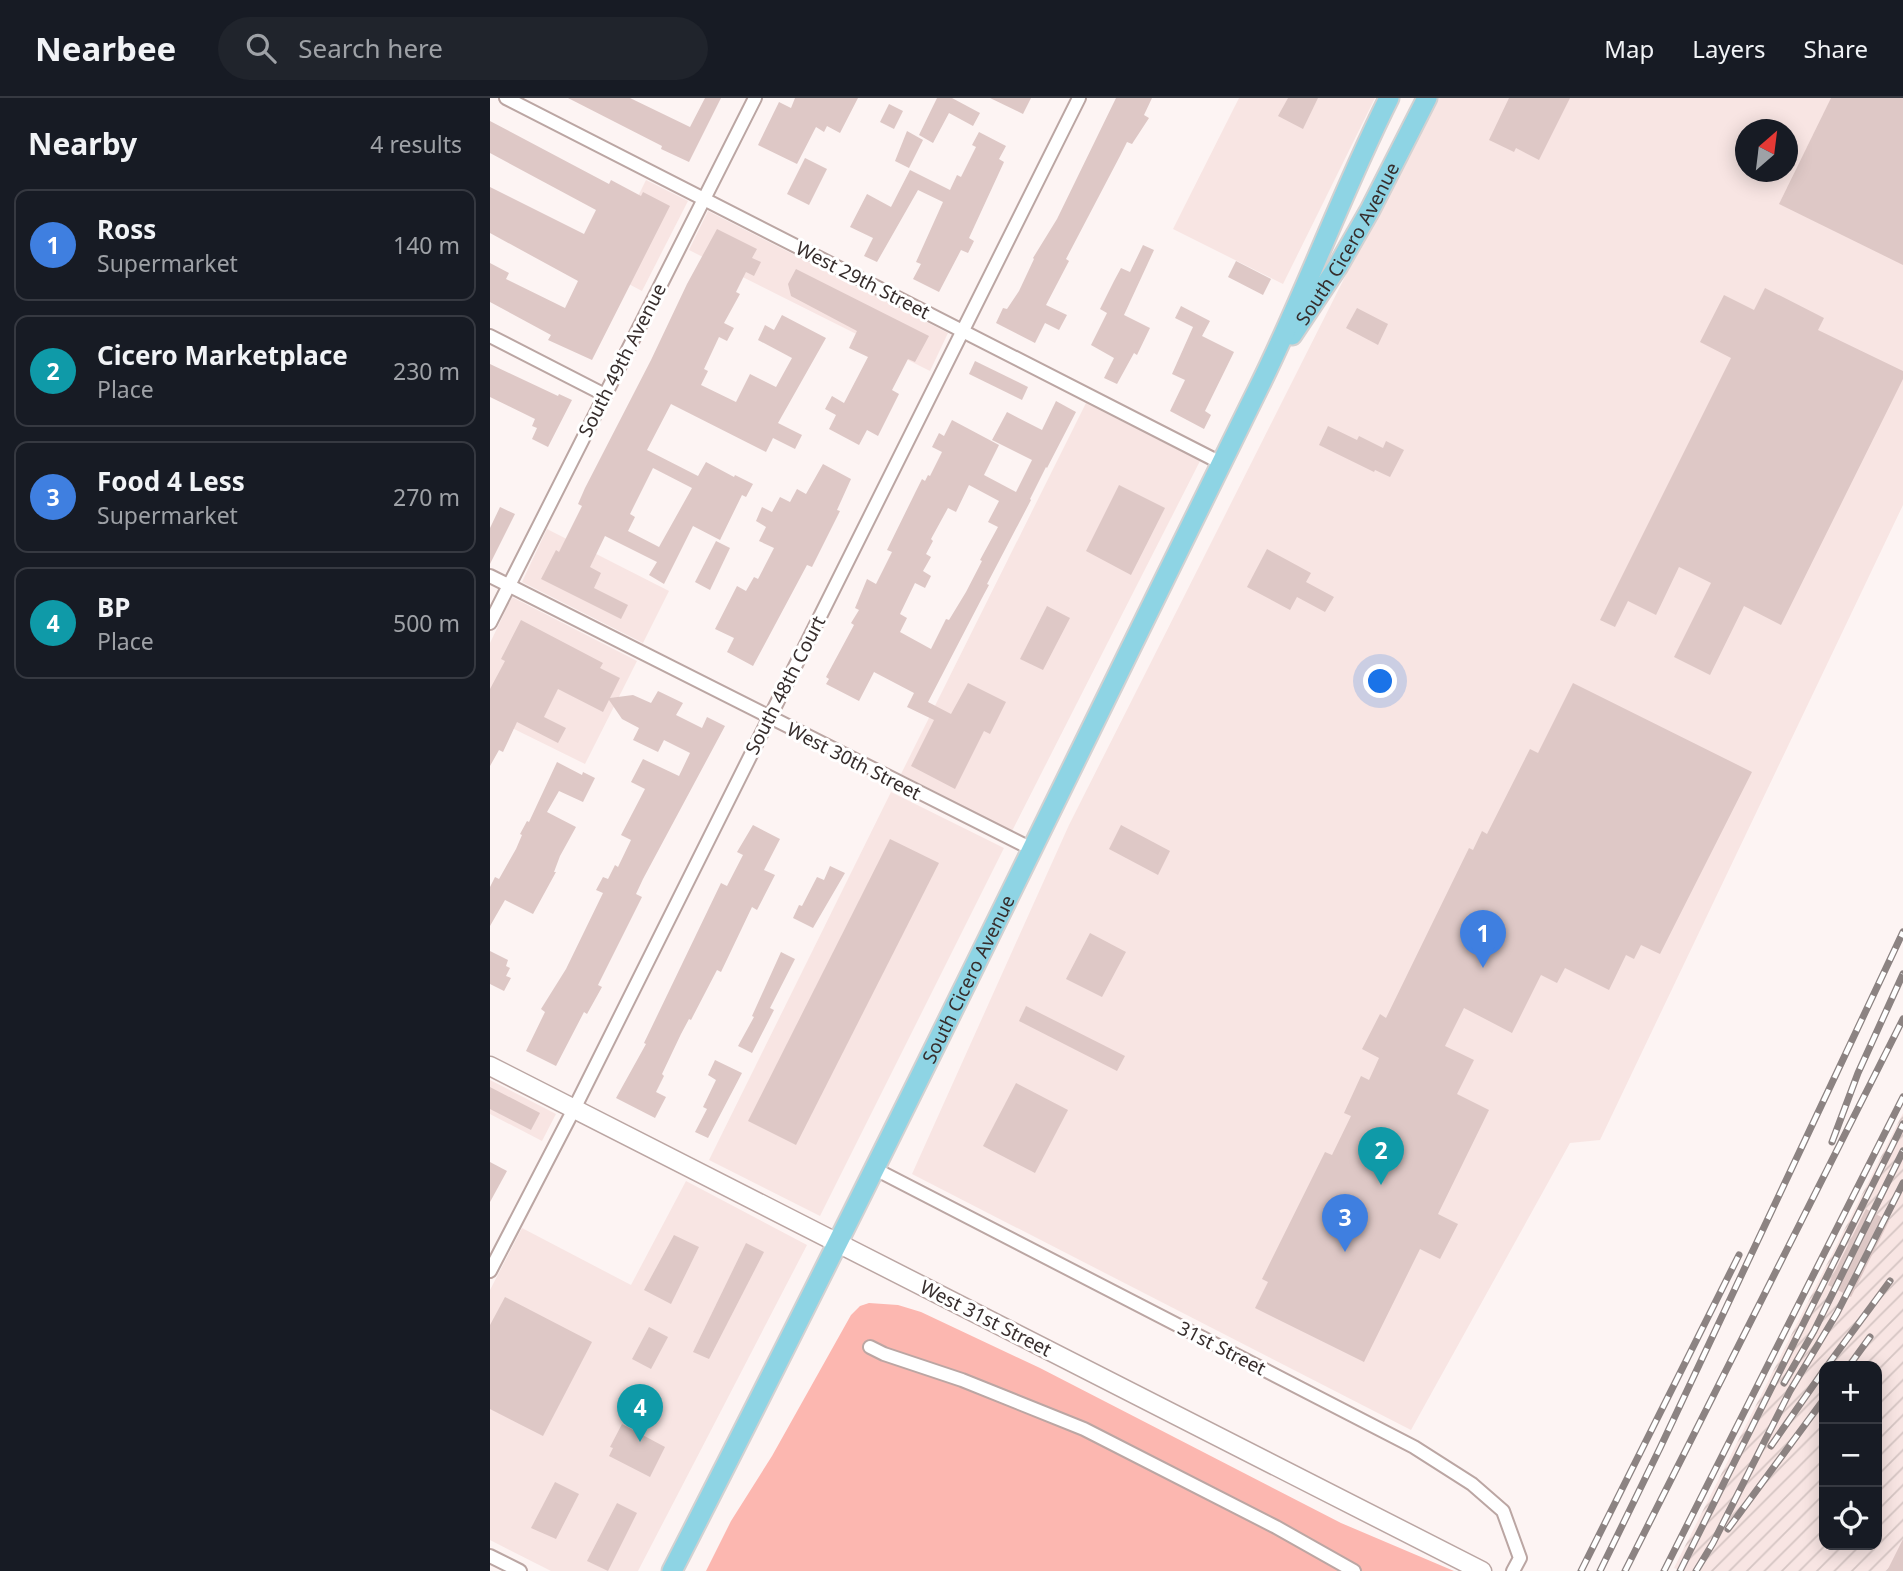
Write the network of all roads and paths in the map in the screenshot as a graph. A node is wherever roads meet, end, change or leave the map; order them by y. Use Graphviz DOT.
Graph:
graph roads {
  1 [pos="506,98"];
  2 [pos="755,98"];
  3 [pos="1079,98"];
  4 [pos="1389,98"];
  5 [pos="1427,98"];
  6 [pos="704,199"];
  7 [pos="962,331"];
  8 [pos="490,336"];
  9 [pos="1260,386"];
  10 [pos="605,395"];
  11 [pos="1221,463"];
  12 [pos="490,576"];
  13 [pos="509,585"];
  14 [pos="490,623"];
  15 [pos="768,717"];
  16 [pos="1032,849"];
  17 [pos="490,1066"];
  18 [pos="574,1109"];
  19 [pos="875,1169"];
  20 [pos="839,1243"];
  21 [pos="490,1270"];
  22 [pos="870,1347"];
  23 [pos="490,1556"];
  24 [pos="515,1569"];
  25 [pos="671,1571"];
  26 [pos="1354,1571"];
  27 [pos="1482,1571"];
  28 [pos="1513,1571"];
  1 -- 6 [label="street, West 29th Street"];
  2 -- 6 [label="street, South 49th Avenue"];
  3 -- 7 [label="street, South 48th Court"];
  4 -- 9 [label="main road, South Cicero Avenue"];
  5 -- 9 [label="main road, South Cicero Avenue"];
  6 -- 7 [label="street, West 29th Street"];
  6 -- 10 [label="street, South 49th Avenue"];
  7 -- 11 [label="street, West 29th Street"];
  7 -- 15 [label="street, South 48th Court"];
  8 -- 10 [label="street"];
  9 -- 11 [label="main road, South Cicero Avenue"];
  10 -- 13 [label="street, South 49th Avenue"];
  11 -- 16 [label="main road, South Cicero Avenue"];
  12 -- 13 [label="street, West 30th Street"];
  13 -- 14 [label="street, South 49th Avenue"];
  13 -- 15 [label="street, West 30th Street"];
  15 -- 16 [label="street, West 30th Street"];
  15 -- 18 [label="street, South 48th Court"];
  16 -- 19 [label="main road, South Cicero Avenue"];
  17 -- 18 [label="main road, West 31st Street"];
  18 -- 20 [label="main road, West 31st Street"];
  18 -- 21 [label="street, South 48th Court"];
  19 -- 20 [label="main road, South Cicero Avenue"];
  19 -- 28 [label="street, 31st Street"];
  20 -- 25 [label="main road, South Cicero Avenue"];
  20 -- 27 [label="main road, West 31st Street"];
  22 -- 26 [label="street"];
  23 -- 24 [label="street"];
}
